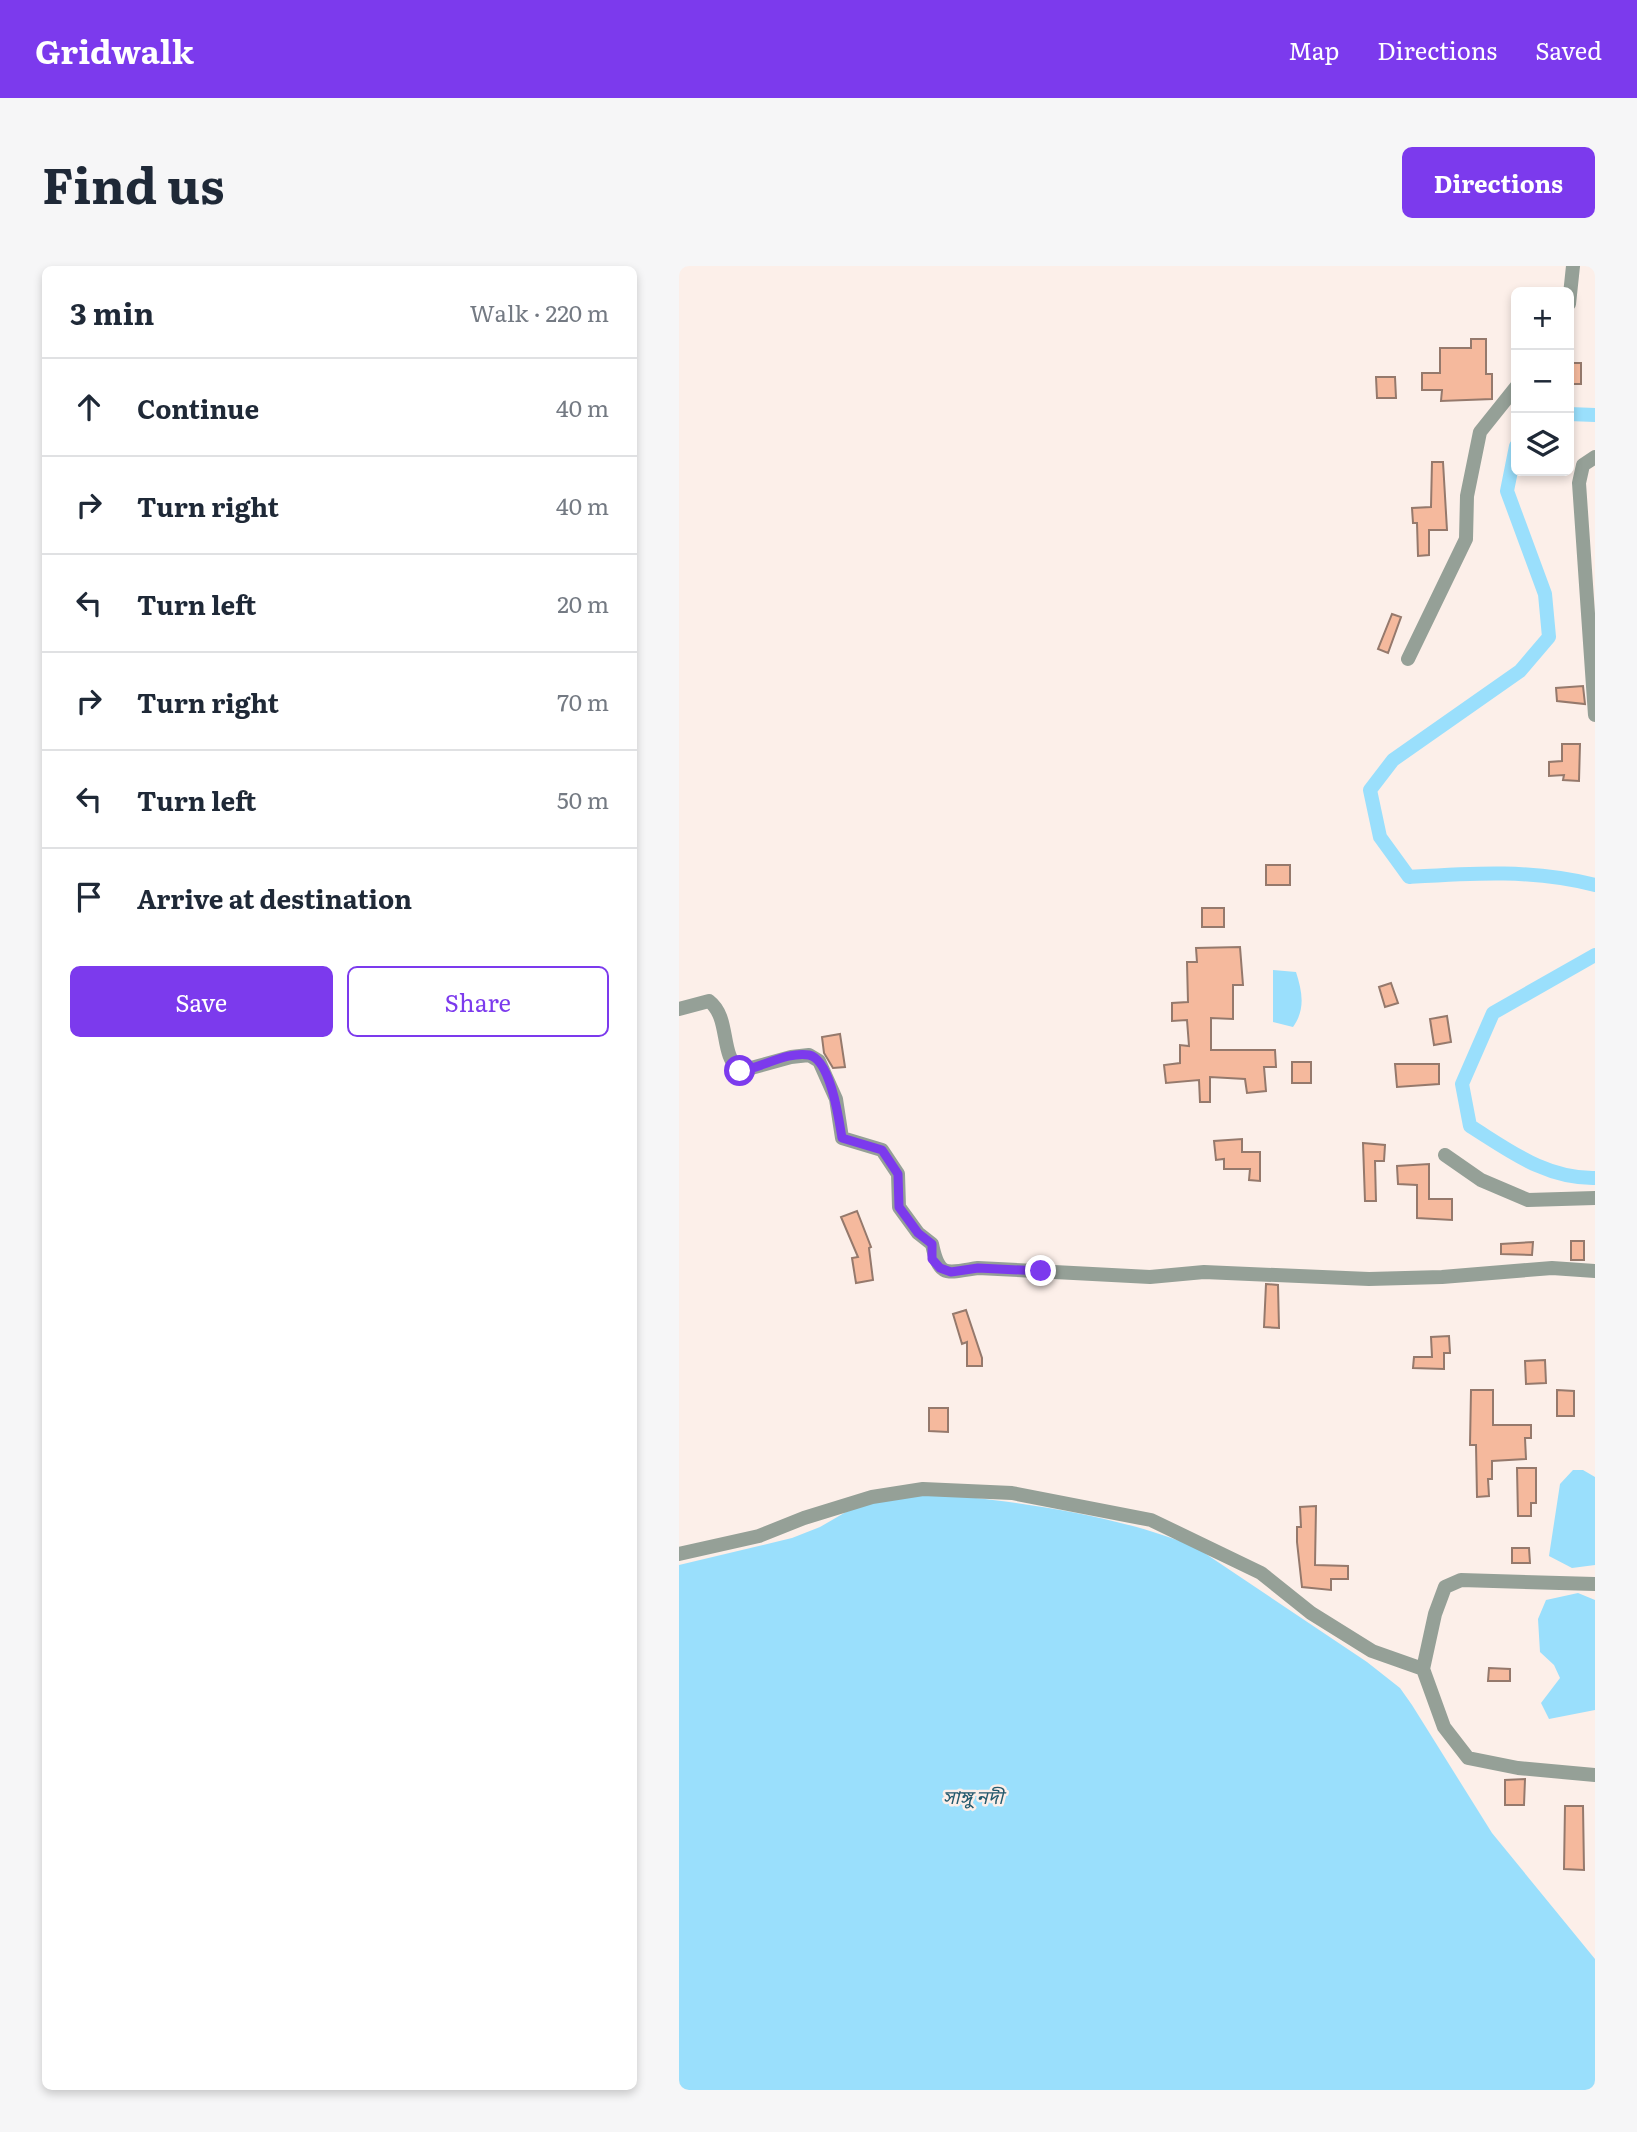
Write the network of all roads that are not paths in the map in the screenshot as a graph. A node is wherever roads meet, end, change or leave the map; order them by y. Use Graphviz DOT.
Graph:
graph roads {
  1 [pos="1573,266"];
  2 [pos="1571,287"];
  3 [pos="1511,393"];
  4 [pos="1595,457"];
  5 [pos="1408,659"];
  6 [pos="1595,715"];
  7 [pos="679,1009"];
  8 [pos="1445,1155"];
  9 [pos="1595,1198"];
  10 [pos="1595,1271"];
  11 [pos="679,1554"];
  12 [pos="1595,1584"];
  13 [pos="1423,1670"];
  14 [pos="1595,1775"];
  1 -- 2 [label="street"];
  3 -- 5 [label="street"];
  4 -- 6 [label="street"];
  7 -- 10 [label="street"];
  8 -- 9 [label="street"];
  11 -- 13 [label="street"];
  12 -- 13 [label="street"];
  13 -- 14 [label="street"];
}
